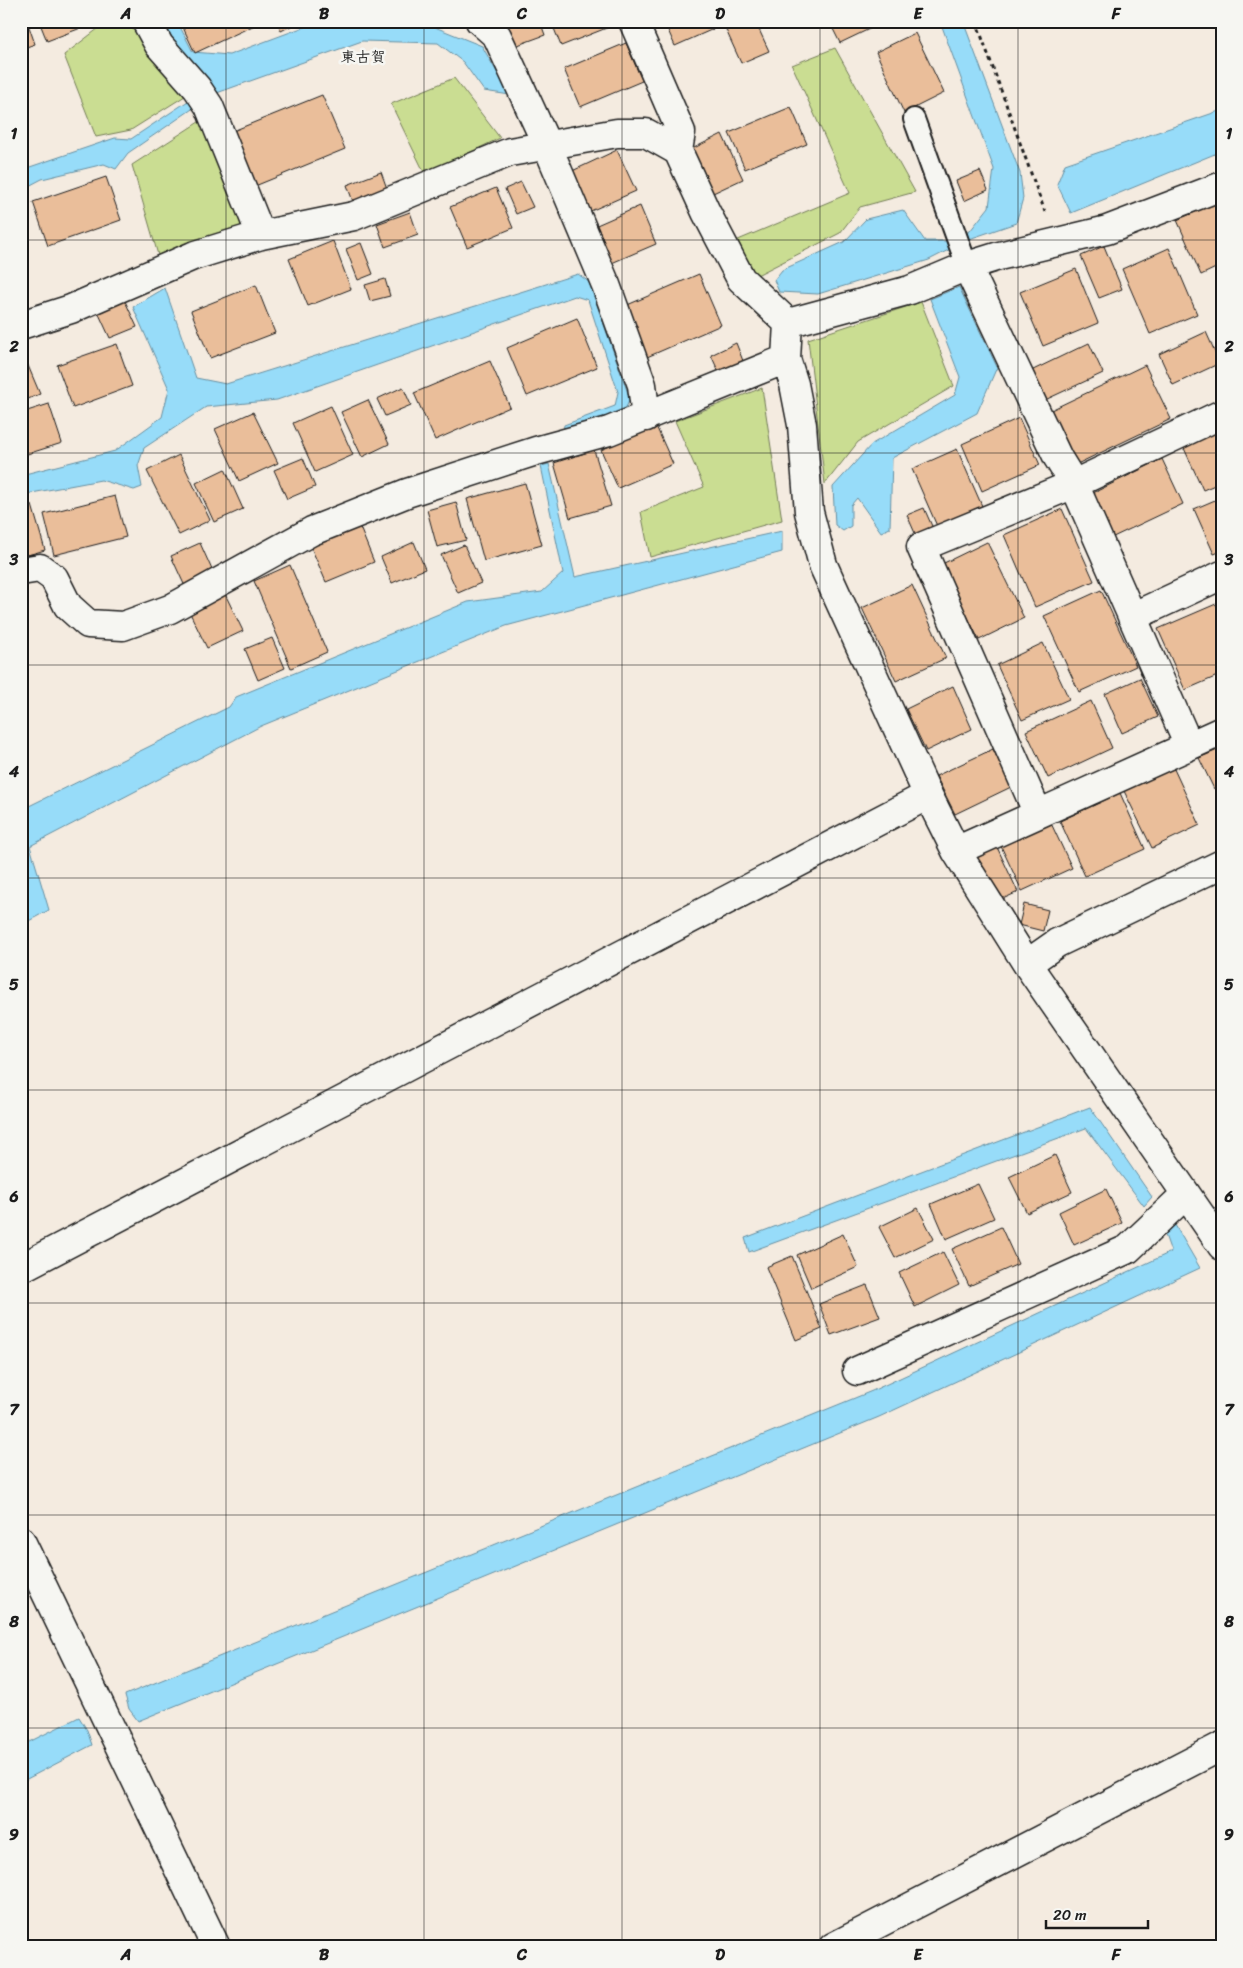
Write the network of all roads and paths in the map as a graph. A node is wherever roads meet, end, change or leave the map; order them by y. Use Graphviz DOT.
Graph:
graph roads {
  1 [pos="146,21"];
  2 [pos="480,21"];
  3 [pos="633,21"];
  4 [pos="976,21"];
  5 [pos="914,119"];
  6 [pos="547,145"];
  7 [pos="678,151"];
  8 [pos="1222,186"];
  9 [pos="261,235"];
  10 [pos="1056,244"];
  11 [pos="967,266"];
  12 [pos="788,324"];
  13 [pos="21,326"];
  14 [pos="786,359"];
  15 [pos="1222,414"];
  16 [pos="646,417"];
  17 [pos="1074,484"];
  18 [pos="21,571"];
  19 [pos="1222,575"];
  20 [pos="1132,617"];
  21 [pos="1222,731"];
  22 [pos="1188,746"];
  23 [pos="928,795"];
  24 [pos="1038,814"];
  25 [pos="956,851"];
  26 [pos="1222,864"];
  27 [pos="1027,964"];
  28 [pos="1186,1194"];
  29 [pos="1222,1246"];
  30 [pos="21,1268"];
  31 [pos="857,1371"];
  32 [pos="21,1541"];
  33 [pos="1222,1746"];
  34 [pos="216,1947"];
  35 [pos="833,1947"];
  1 -- 9 [label="street"];
  2 -- 6 [label="street"];
  3 -- 7 [label="street"];
  4 -- 10 [label="path"];
  5 -- 11 [label="lane"];
  6 -- 7 [label="street"];
  6 -- 9 [label="street"];
  6 -- 16 [label="street"];
  7 -- 12 [label="street"];
  8 -- 10 [label="street"];
  9 -- 13 [label="street"];
  10 -- 11 [label="street"];
  11 -- 12 [label="street"];
  11 -- 17 [label="street"];
  12 -- 14 [label="street"];
  14 -- 16 [label="street"];
  14 -- 23 [label="street"];
  15 -- 17 [label="street"];
  16 -- 18 [label="street"];
  17 -- 20 [label="street"];
  17 -- 24 [label="street"];
  19 -- 20 [label="street"];
  20 -- 22 [label="street"];
  21 -- 22 [label="street"];
  22 -- 24 [label="street"];
  23 -- 25 [label="street"];
  23 -- 30 [label="street"];
  24 -- 25 [label="street"];
  25 -- 27 [label="street"];
  26 -- 27 [label="street"];
  27 -- 28 [label="street"];
  28 -- 29 [label="street"];
  28 -- 31 [label="street"];
  32 -- 34 [label="street"];
  33 -- 35 [label="street"];
}
